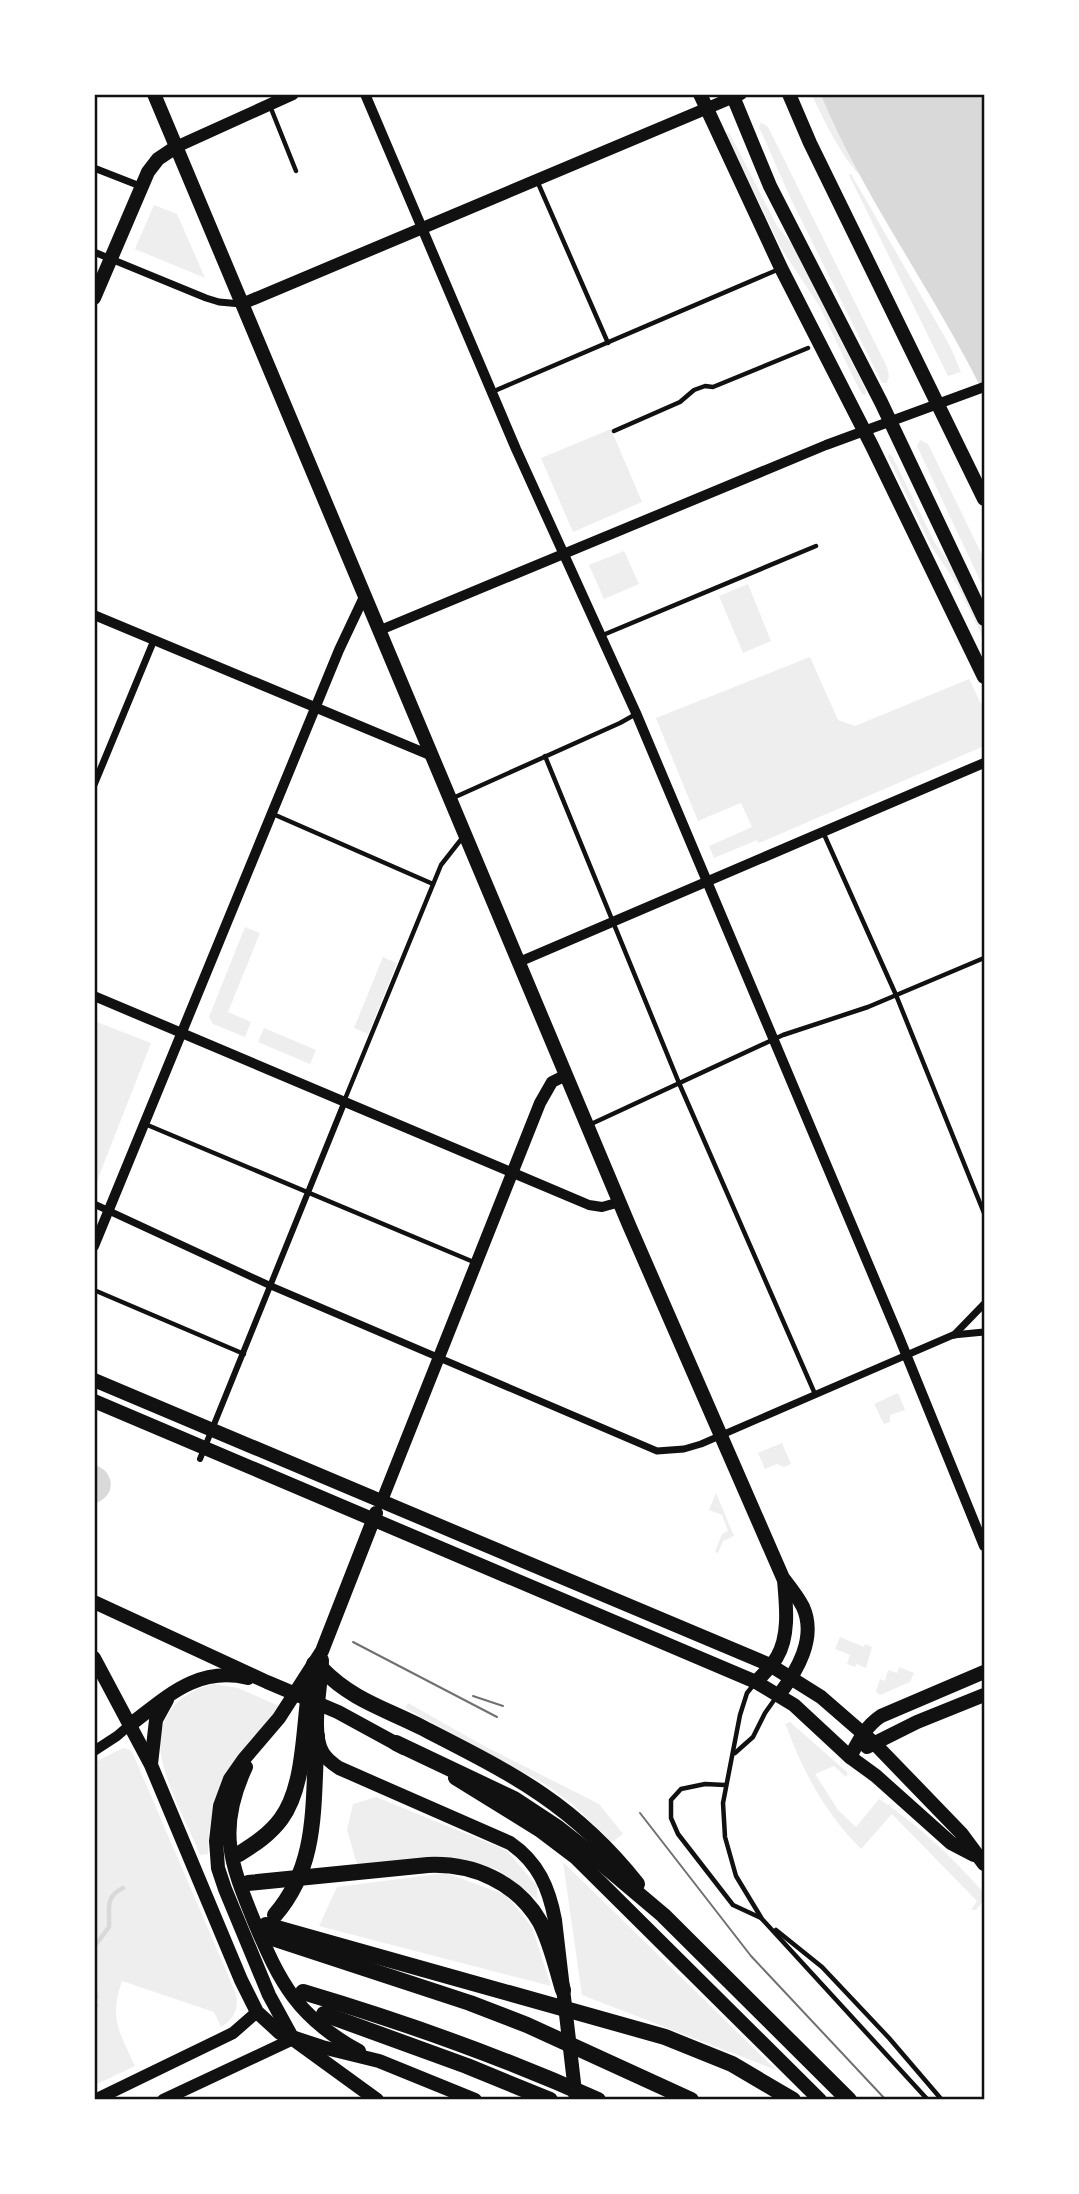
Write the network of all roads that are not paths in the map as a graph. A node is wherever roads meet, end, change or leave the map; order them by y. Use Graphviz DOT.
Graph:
graph roads {
  1 [pos="154,94"];
  2 [pos="293,94"];
  3 [pos="365,94"];
  4 [pos="789,94"];
  5 [pos="735,95"];
  6 [pos="703,101"];
  7 [pos="269,105"];
  8 [pos="176,147"];
  9 [pos="94,168"];
  10 [pos="296,171"];
  11 [pos="537,179"];
  12 [pos="140,186"];
  13 [pos="423,227"];
  14 [pos="94,252"];
  15 [pos="111,258"];
  16 [pos="781,268"];
  17 [pos="94,298"];
  18 [pos="242,304"];
  19 [pos="608,343"];
  20 [pos="808,348"];
  21 [pos="985,387"];
  22 [pos="492,392"];
  23 [pos="890,421"];
  24 [pos="864,430"];
  25 [pos="614,431"];
  26 [pos="985,499"];
  27 [pos="816,546"];
  28 [pos="564,554"];
  29 [pos="364,597"];
  30 [pos="94,615"];
  31 [pos="985,619"];
  32 [pos="378,631"];
  33 [pos="603,636"];
  34 [pos="154,640"];
  35 [pos="985,677"];
  36 [pos="315,707"];
  37 [pos="636,713"];
  38 [pos="432,756"];
  39 [pos="545,756"];
  40 [pos="985,762"];
  41 [pos="94,785"];
  42 [pos="450,799"];
  43 [pos="271,813"];
  44 [pos="823,831"];
  45 [pos="466,834"];
  46 [pos="707,881"];
  47 [pos="433,884"];
  48 [pos="614,922"];
  49 [pos="985,958"];
  50 [pos="519,962"];
  51 [pos="896,995"];
  52 [pos="94,996"];
  53 [pos="182,1031"];
  54 [pos="773,1040"];
  55 [pos="566,1074"];
  56 [pos="679,1083"];
  57 [pos="345,1101"];
  58 [pos="145,1124"];
  59 [pos="588,1125"];
  60 [pos="512,1174"];
  61 [pos="307,1192"];
  62 [pos="620,1202"];
  63 [pos="94,1204"];
  64 [pos="109,1211"];
  65 [pos="985,1213"];
  66 [pos="94,1246"];
  67 [pos="477,1263"];
  68 [pos="271,1286"];
  69 [pos="94,1290"];
  70 [pos="985,1304"];
  71 [pos="985,1332"];
  72 [pos="953,1335"];
  73 [pos="244,1354"];
  74 [pos="907,1355"];
  75 [pos="438,1358"];
  76 [pos="94,1380"];
  77 [pos="815,1394"];
  78 [pos="94,1401"];
  79 [pos="212,1430"];
  80 [pos="720,1435"];
  81 [pos="203,1454"];
  82 [pos="381,1503"];
  83 [pos="373,1520"];
  84 [pos="985,1546"];
  85 [pos="783,1578"];
  86 [pos="94,1602"];
  87 [pos="94,1658"];
  88 [pos="319,1662"];
  89 [pos="770,1665"];
  90 [pos="985,1672"];
  91 [pos="791,1678"];
  92 [pos="756,1682"];
  93 [pos="272,1684"];
  94 [pos="172,1693"];
  95 [pos="779,1695"];
  96 [pos="985,1695"];
  97 [pos="131,1724"];
  98 [pos="317,1736"];
  99 [pos="868,1738"];
  100 [pos="396,1743"];
  101 [pos="94,1751"];
  102 [pos="734,1754"];
  103 [pos="850,1757"];
  104 [pos="151,1765"];
  105 [pos="725,1785"];
  106 [pos="228,1849"];
  107 [pos="981,1860"];
  108 [pos="614,1874"];
  109 [pos="248,1883"];
  110 [pos="762,1919"];
  111 [pos="274,1929"];
  112 [pos="563,1990"];
  113 [pos="303,1992"];
  114 [pos="261,2005"];
  115 [pos="317,2016"];
  116 [pos="293,2039"];
  117 [pos="379,2061"];
  118 [pos="95,2099"];
  119 [pos="163,2099"];
  120 [pos="377,2099"];
  121 [pos="475,2099"];
  122 [pos="550,2099"];
  123 [pos="576,2099"];
  124 [pos="598,2099"];
  125 [pos="691,2099"];
  126 [pos="793,2099"];
  127 [pos="820,2099"];
  128 [pos="849,2099"];
  129 [pos="928,2099"];
  130 [pos="942,2099"];
  1 -- 8 [label="main road"];
  2 -- 7 [label="main road"];
  3 -- 13 [label="street"];
  4 -- 26 [label="main road"];
  5 -- 6 [label="main road"];
  5 -- 23 [label="main road"];
  6 -- 11 [label="main road"];
  6 -- 16 [label="main road"];
  7 -- 8 [label="main road"];
  7 -- 10 [label="lane"];
  8 -- 12 [label="main road"];
  8 -- 18 [label="main road"];
  9 -- 12 [label="street"];
  11 -- 13 [label="main road"];
  11 -- 19 [label="lane"];
  12 -- 15 [label="main road"];
  13 -- 18 [label="main road"];
  13 -- 22 [label="street"];
  14 -- 15 [label="street"];
  15 -- 17 [label="main road"];
  15 -- 18 [label="street"];
  16 -- 19 [label="lane"];
  16 -- 24 [label="main road"];
  18 -- 29 [label="main road"];
  19 -- 22 [label="lane"];
  20 -- 25 [label="lane"];
  21 -- 23 [label="street"];
  22 -- 28 [label="street"];
  23 -- 24 [label="street"];
  23 -- 31 [label="main road"];
  24 -- 28 [label="street"];
  24 -- 35 [label="main road"];
  27 -- 33 [label="lane"];
  28 -- 32 [label="street"];
  28 -- 33 [label="street"];
  29 -- 32 [label="main road"];
  29 -- 36 [label="street"];
  30 -- 34 [label="street"];
  32 -- 38 [label="main road"];
  33 -- 37 [label="street"];
  34 -- 36 [label="street"];
  34 -- 41 [label="street"];
  36 -- 38 [label="street"];
  36 -- 43 [label="street"];
  37 -- 39 [label="lane"];
  37 -- 46 [label="street"];
  38 -- 42 [label="main road"];
  39 -- 42 [label="lane"];
  39 -- 48 [label="lane"];
  40 -- 44 [label="street"];
  42 -- 45 [label="main road"];
  43 -- 47 [label="lane"];
  43 -- 53 [label="street"];
  44 -- 46 [label="street"];
  44 -- 51 [label="lane"];
  45 -- 47 [label="lane"];
  45 -- 50 [label="main road"];
  46 -- 48 [label="street"];
  46 -- 54 [label="street"];
  47 -- 57 [label="lane"];
  48 -- 50 [label="street"];
  48 -- 56 [label="lane"];
  49 -- 51 [label="lane"];
  50 -- 55 [label="main road"];
  51 -- 54 [label="lane"];
  51 -- 65 [label="lane"];
  52 -- 53 [label="street"];
  53 -- 57 [label="street"];
  53 -- 58 [label="street"];
  54 -- 56 [label="lane"];
  54 -- 74 [label="street"];
  55 -- 59 [label="main road"];
  55 -- 60 [label="main road"];
  56 -- 59 [label="lane"];
  56 -- 77 [label="lane"];
  57 -- 60 [label="street"];
  57 -- 61 [label="street"];
  58 -- 61 [label="lane"];
  58 -- 64 [label="street"];
  59 -- 62 [label="main road"];
  60 -- 62 [label="street"];
  60 -- 67 [label="main road"];
  61 -- 67 [label="lane"];
  61 -- 68 [label="street"];
  62 -- 80 [label="main road"];
  63 -- 64 [label="street"];
  64 -- 66 [label="street"];
  64 -- 68 [label="street"];
  67 -- 75 [label="main road"];
  68 -- 73 [label="street"];
  68 -- 75 [label="street"];
  69 -- 73 [label="lane"];
  70 -- 72 [label="street"];
  71 -- 72 [label="street"];
  72 -- 74 [label="street"];
  73 -- 79 [label="street"];
  74 -- 77 [label="street"];
  74 -- 84 [label="street"];
  75 -- 80 [label="street"];
  75 -- 82 [label="main road"];
  76 -- 79 [label="main road"];
  77 -- 80 [label="street"];
  78 -- 81 [label="main road"];
  79 -- 81 [label="street"];
  79 -- 82 [label="main road"];
  80 -- 85 [label="main road"];
  81 -- 83 [label="main road"];
  82 -- 83 [label="main road"];
  82 -- 89 [label="main road"];
  83 -- 88 [label="main road"];
  83 -- 92 [label="main road"];
  85 -- 89 [label="main road"];
  85 -- 91 [label="main road"];
  86 -- 93 [label="main road"];
  87 -- 97 [label="main road"];
  88 -- 98 [label="main road"];
  88 -- 106 [label="main road"];
  88 -- 106 [label="highway"];
  88 -- 108 [label="highway"];
  89 -- 91 [label="main road"];
  89 -- 92 [label="main road"];
  90 -- 99 [label="main road"];
  91 -- 95 [label="main road"];
  91 -- 99 [label="main road"];
  92 -- 95 [label="main road"];
  92 -- 102 [label="lane"];
  93 -- 94 [label="main road"];
  93 -- 100 [label="main road"];
  94 -- 97 [label="main road"];
  94 -- 104 [label="main road"];
  95 -- 102 [label="lane"];
  95 -- 103 [label="main road"];
  96 -- 99 [label="main road"];
  97 -- 101 [label="street"];
  97 -- 104 [label="main road"];
  98 -- 111 [label="highway"];
  98 -- 112 [label="main road"];
  99 -- 103 [label="main road"];
  99 -- 107 [label="main road"];
  100 -- 108 [label="highway"];
  102 -- 105 [label="lane"];
  103 -- 107 [label="main road"];
  104 -- 114 [label="main road"];
  105 -- 110 [label="lane"];
  105 -- 110 [label="lane"];
  106 -- 114 [label="main road"];
  106 -- 115 [label="main road"];
  108 -- 127 [label="main road"];
  108 -- 128 [label="highway"];
  109 -- 112 [label="highway"];
  110 -- 129 [label="lane"];
  110 -- 130 [label="lane"];
  111 -- 125 [label="highway"];
  111 -- 126 [label="highway"];
  112 -- 123 [label="main road"];
  113 -- 124 [label="highway"];
  114 -- 116 [label="main road"];
  114 -- 118 [label="main road"];
  115 -- 117 [label="main road"];
  115 -- 122 [label="highway"];
  116 -- 117 [label="main road"];
  116 -- 119 [label="main road"];
  116 -- 120 [label="main road"];
  117 -- 121 [label="main road"];
}
